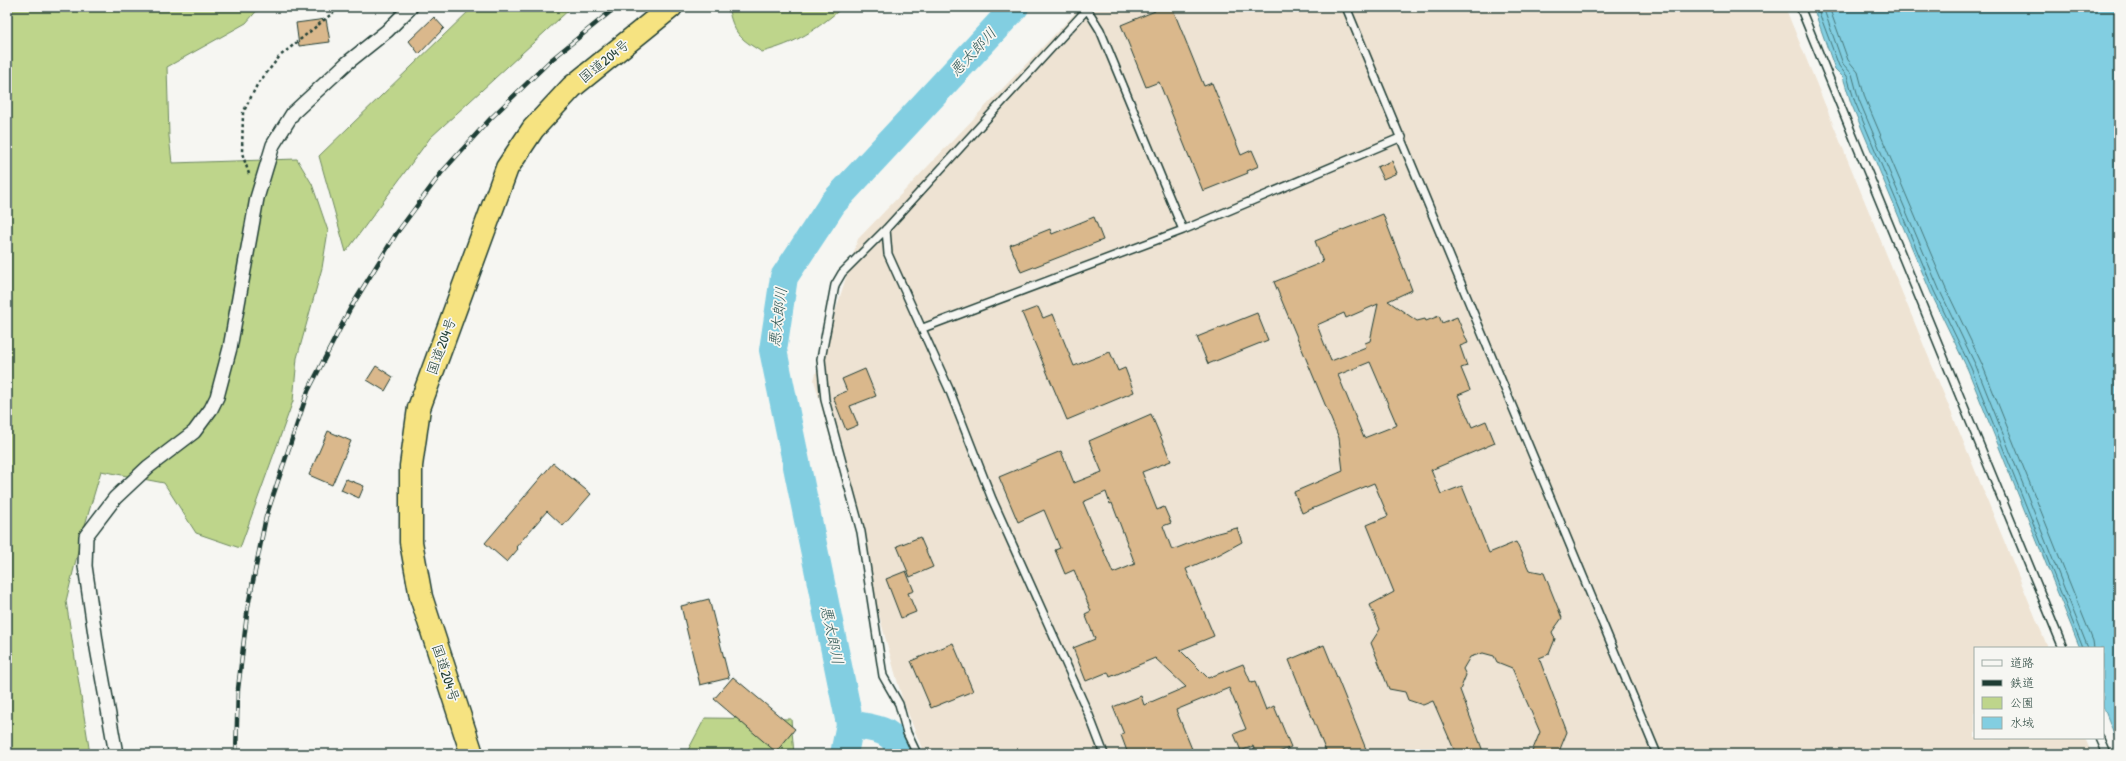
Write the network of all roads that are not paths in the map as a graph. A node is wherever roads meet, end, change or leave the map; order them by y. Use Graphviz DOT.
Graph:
graph roads {
  1 [pos="411,7"];
  2 [pos="671,7"];
  3 [pos="1346,7"];
  4 [pos="1800,7"];
  5 [pos="1088,8"];
  6 [pos="1402,137"];
  7 [pos="886,229"];
  8 [pos="1183,230"];
  9 [pos="923,328"];
  10 [pos="2063,647"];
  11 [pos="2100,739"];
  12 [pos="116,754"];
  13 [pos="472,754"];
  14 [pos="917,754"];
  15 [pos="1104,754"];
  16 [pos="1657,754"];
  17 [pos="2107,754"];
  1 -- 12 [label="street"];
  2 -- 13 [label="highway, 国道204号"];
  3 -- 6 [label="lane"];
  4 -- 10 [label="lane"];
  5 -- 7 [label="lane"];
  5 -- 8 [label="lane"];
  6 -- 8 [label="lane"];
  6 -- 16 [label="lane"];
  7 -- 9 [label="lane"];
  7 -- 14 [label="lane"];
  8 -- 9 [label="lane"];
  9 -- 15 [label="lane"];
  11 -- 17 [label="lane"];
}
